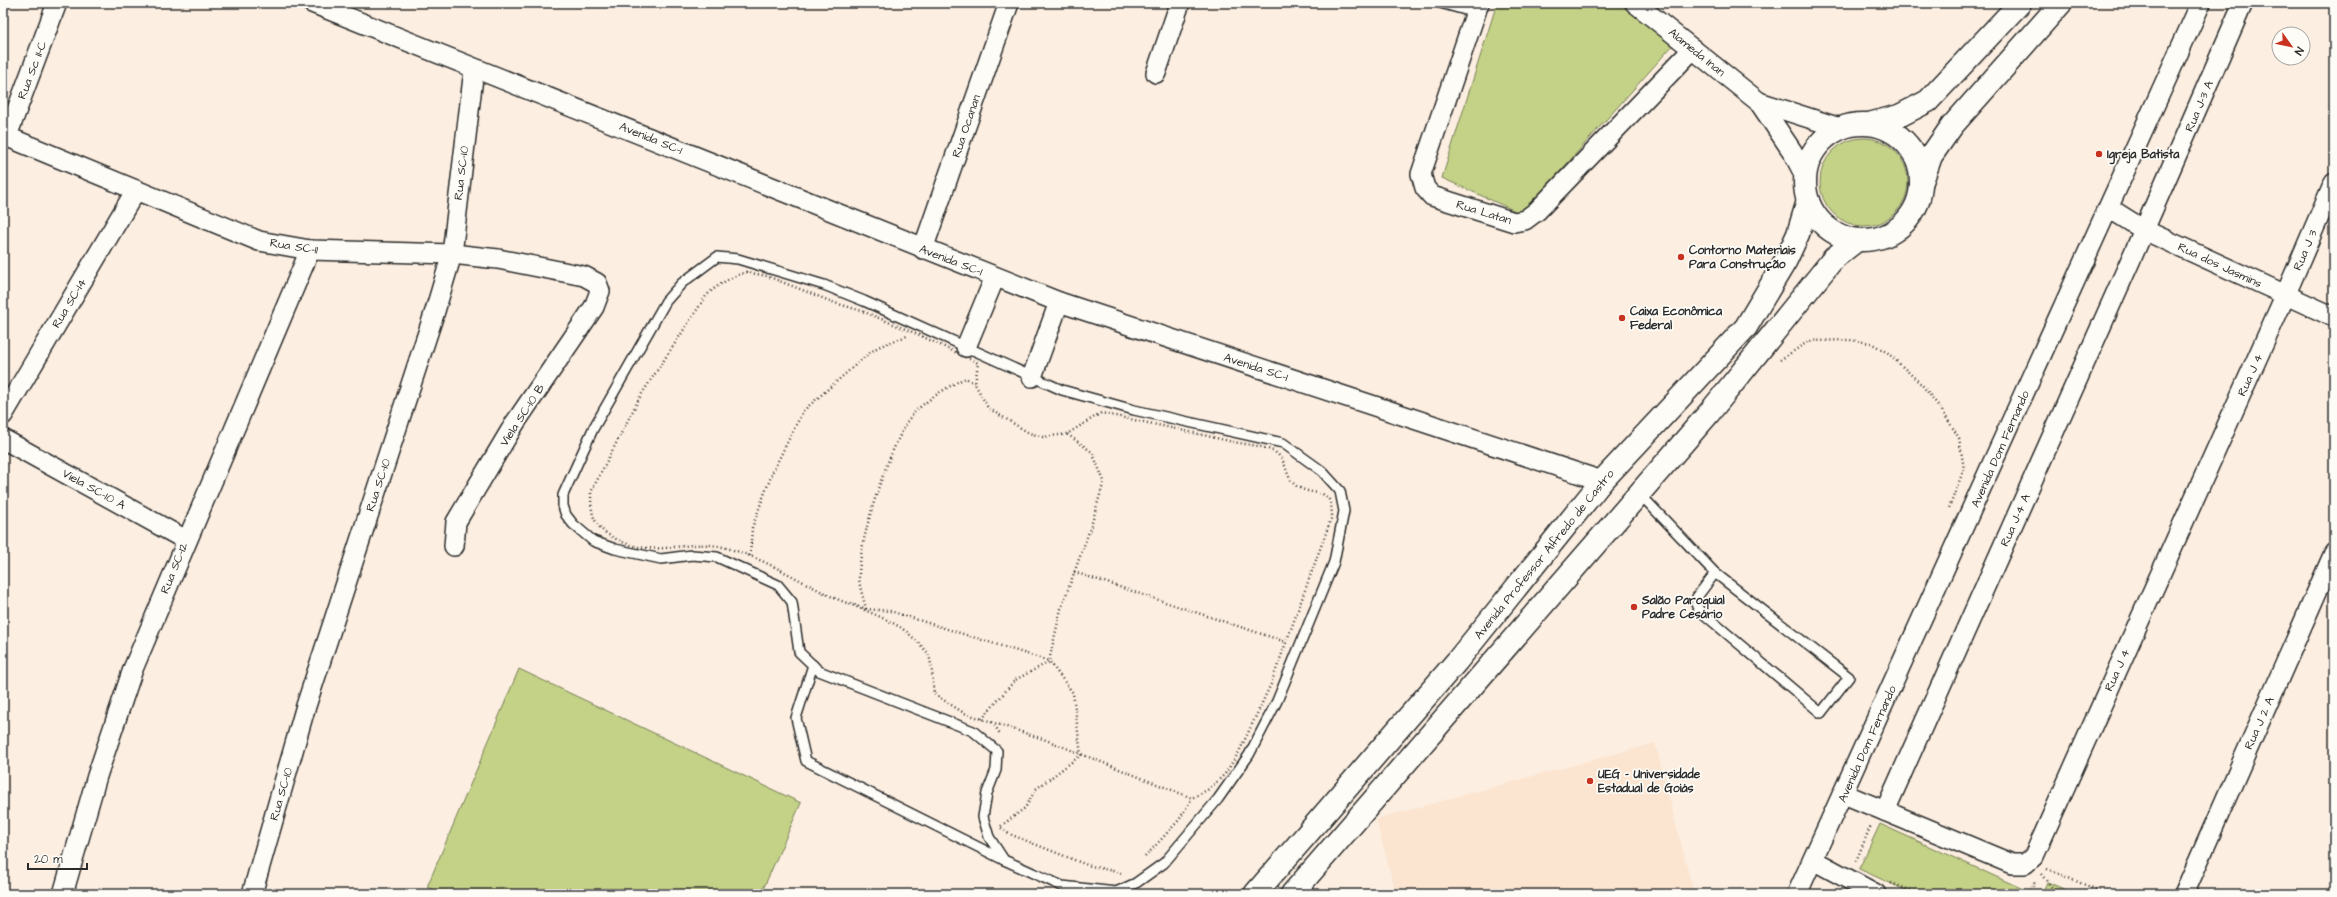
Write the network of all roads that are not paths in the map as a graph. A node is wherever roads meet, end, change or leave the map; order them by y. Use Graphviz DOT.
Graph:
graph roads {
  1 [pos="57,3"];
  2 [pos="312,3"];
  3 [pos="1009,3"];
  4 [pos="1180,3"];
  5 [pos="1440,3"];
  6 [pos="1635,3"];
  7 [pos="2020,3"];
  8 [pos="2061,3"];
  9 [pos="2201,3"];
  10 [pos="2243,3"];
  11 [pos="1477,8"];
  12 [pos="1693,49"];
  13 [pos="474,69"];
  14 [pos="1156,73"];
  15 [pos="1759,102"];
  16 [pos="1869,124"];
  17 [pos="1840,128"];
  18 [pos="5,136"];
  19 [pos="1805,176"];
  20 [pos="2334,182"];
  21 [pos="1921,186"];
  22 [pos="136,190"];
  23 [pos="1808,201"];
  24 [pos="2109,208"];
  25 [pos="2144,230"];
  26 [pos="1857,240"];
  27 [pos="923,249"];
  28 [pos="310,250"];
  29 [pos="452,254"];
  30 [pos="995,277"];
  31 [pos="600,287"];
  32 [pos="2285,296"];
  33 [pos="1059,302"];
  34 [pos="2334,317"];
  35 [pos="966,347"];
  36 [pos="1032,376"];
  37 [pos="3,415"];
  38 [pos="3,439"];
  39 [pos="1602,480"];
  40 [pos="1639,494"];
  41 [pos="186,540"];
  42 [pos="454,546"];
  43 [pos="2334,553"];
  44 [pos="1715,573"];
  45 [pos="813,665"];
  46 [pos="1844,794"];
  47 [pos="1885,810"];
  48 [pos="1004,860"];
  49 [pos="1813,860"];
  50 [pos="1852,889"];
  51 [pos="63,894"];
  52 [pos="252,894"];
  53 [pos="1255,894"];
  54 [pos="1292,894"];
  55 [pos="1797,894"];
  56 [pos="1876,894"];
  57 [pos="2184,894"];
  1 -- 18 [label="street, Rua Sc 11-C"];
  2 -- 13 [label="street, Avenida SC-1"];
  3 -- 27 [label="street, Rua Ocanan"];
  4 -- 14 [label="street"];
  5 -- 11 [label="lane"];
  6 -- 12 [label="street, Alameda Inan"];
  7 -- 16 [label="main road"];
  8 -- 21 [label="main road"];
  9 -- 24 [label="street, Avenida Dom Fernando"];
  10 -- 25 [label="street, Rua J-3 A"];
  11 -- 12 [label="street, Rua Latan"];
  12 -- 15 [label="street, Alameda Inan"];
  13 -- 27 [label="street, Avenida SC-1"];
  13 -- 29 [label="street, Rua SC-10"];
  15 -- 17 [label="street, Alameda Inan"];
  15 -- 19 [label="street, Alameda Inan"];
  16 -- 17 [label="main road"];
  16 -- 21 [label="main road"];
  17 -- 19 [label="main road"];
  18 -- 22 [label="street, Rua SC-11"];
  19 -- 23 [label="main road"];
  20 -- 32 [label="street, Rua J 3"];
  21 -- 26 [label="main road"];
  22 -- 28 [label="street, Rua SC-11"];
  22 -- 37 [label="street, Rua SC-14"];
  23 -- 26 [label="main road"];
  23 -- 39 [label="main road, Avenida Professor Alfredo de Castro"];
  24 -- 25 [label="street, Rua dos Jasmins"];
  24 -- 46 [label="street, Avenida Dom Fernando"];
  25 -- 32 [label="street, Rua dos Jasmins"];
  25 -- 47 [label="street, Rua J-4 A"];
  26 -- 40 [label="main road"];
  27 -- 30 [label="street, Avenida SC-1"];
  28 -- 29 [label="street, Rua SC-11"];
  28 -- 41 [label="street, Rua SC-12"];
  29 -- 31 [label="street, Rua SC-11"];
  29 -- 52 [label="street, Rua SC-10"];
  30 -- 33 [label="street, Avenida SC-1"];
  30 -- 35 [label="street"];
  31 -- 42 [label="street, Viela SC-10 B"];
  32 -- 34 [label="street, Rua dos Jasmins"];
  32 -- 47 [label="street, Rua J 4"];
  33 -- 36 [label="street"];
  33 -- 39 [label="street, Avenida SC-1"];
  35 -- 36 [label="lane"];
  35 -- 45 [label="lane"];
  36 -- 48 [label="lane"];
  38 -- 41 [label="street, Viela SC-10 A"];
  39 -- 53 [label="main road, Avenida Professor Alfredo de Castro"];
  40 -- 44 [label="lane"];
  40 -- 54 [label="main road"];
  41 -- 51 [label="street, Rua SC-12"];
  43 -- 57 [label="street, Rua J 2 A"];
  44 -- 44 [label="lane"];
  45 -- 48 [label="lane"];
  45 -- 48 [label="lane"];
  46 -- 47 [label="street, Rua J 4"];
  46 -- 49 [label="street, Avenida Dom Fernando"];
  49 -- 50 [label="street"];
  49 -- 55 [label="street, Avenida Dom Fernando"];
  50 -- 56 [label="street"];
}
